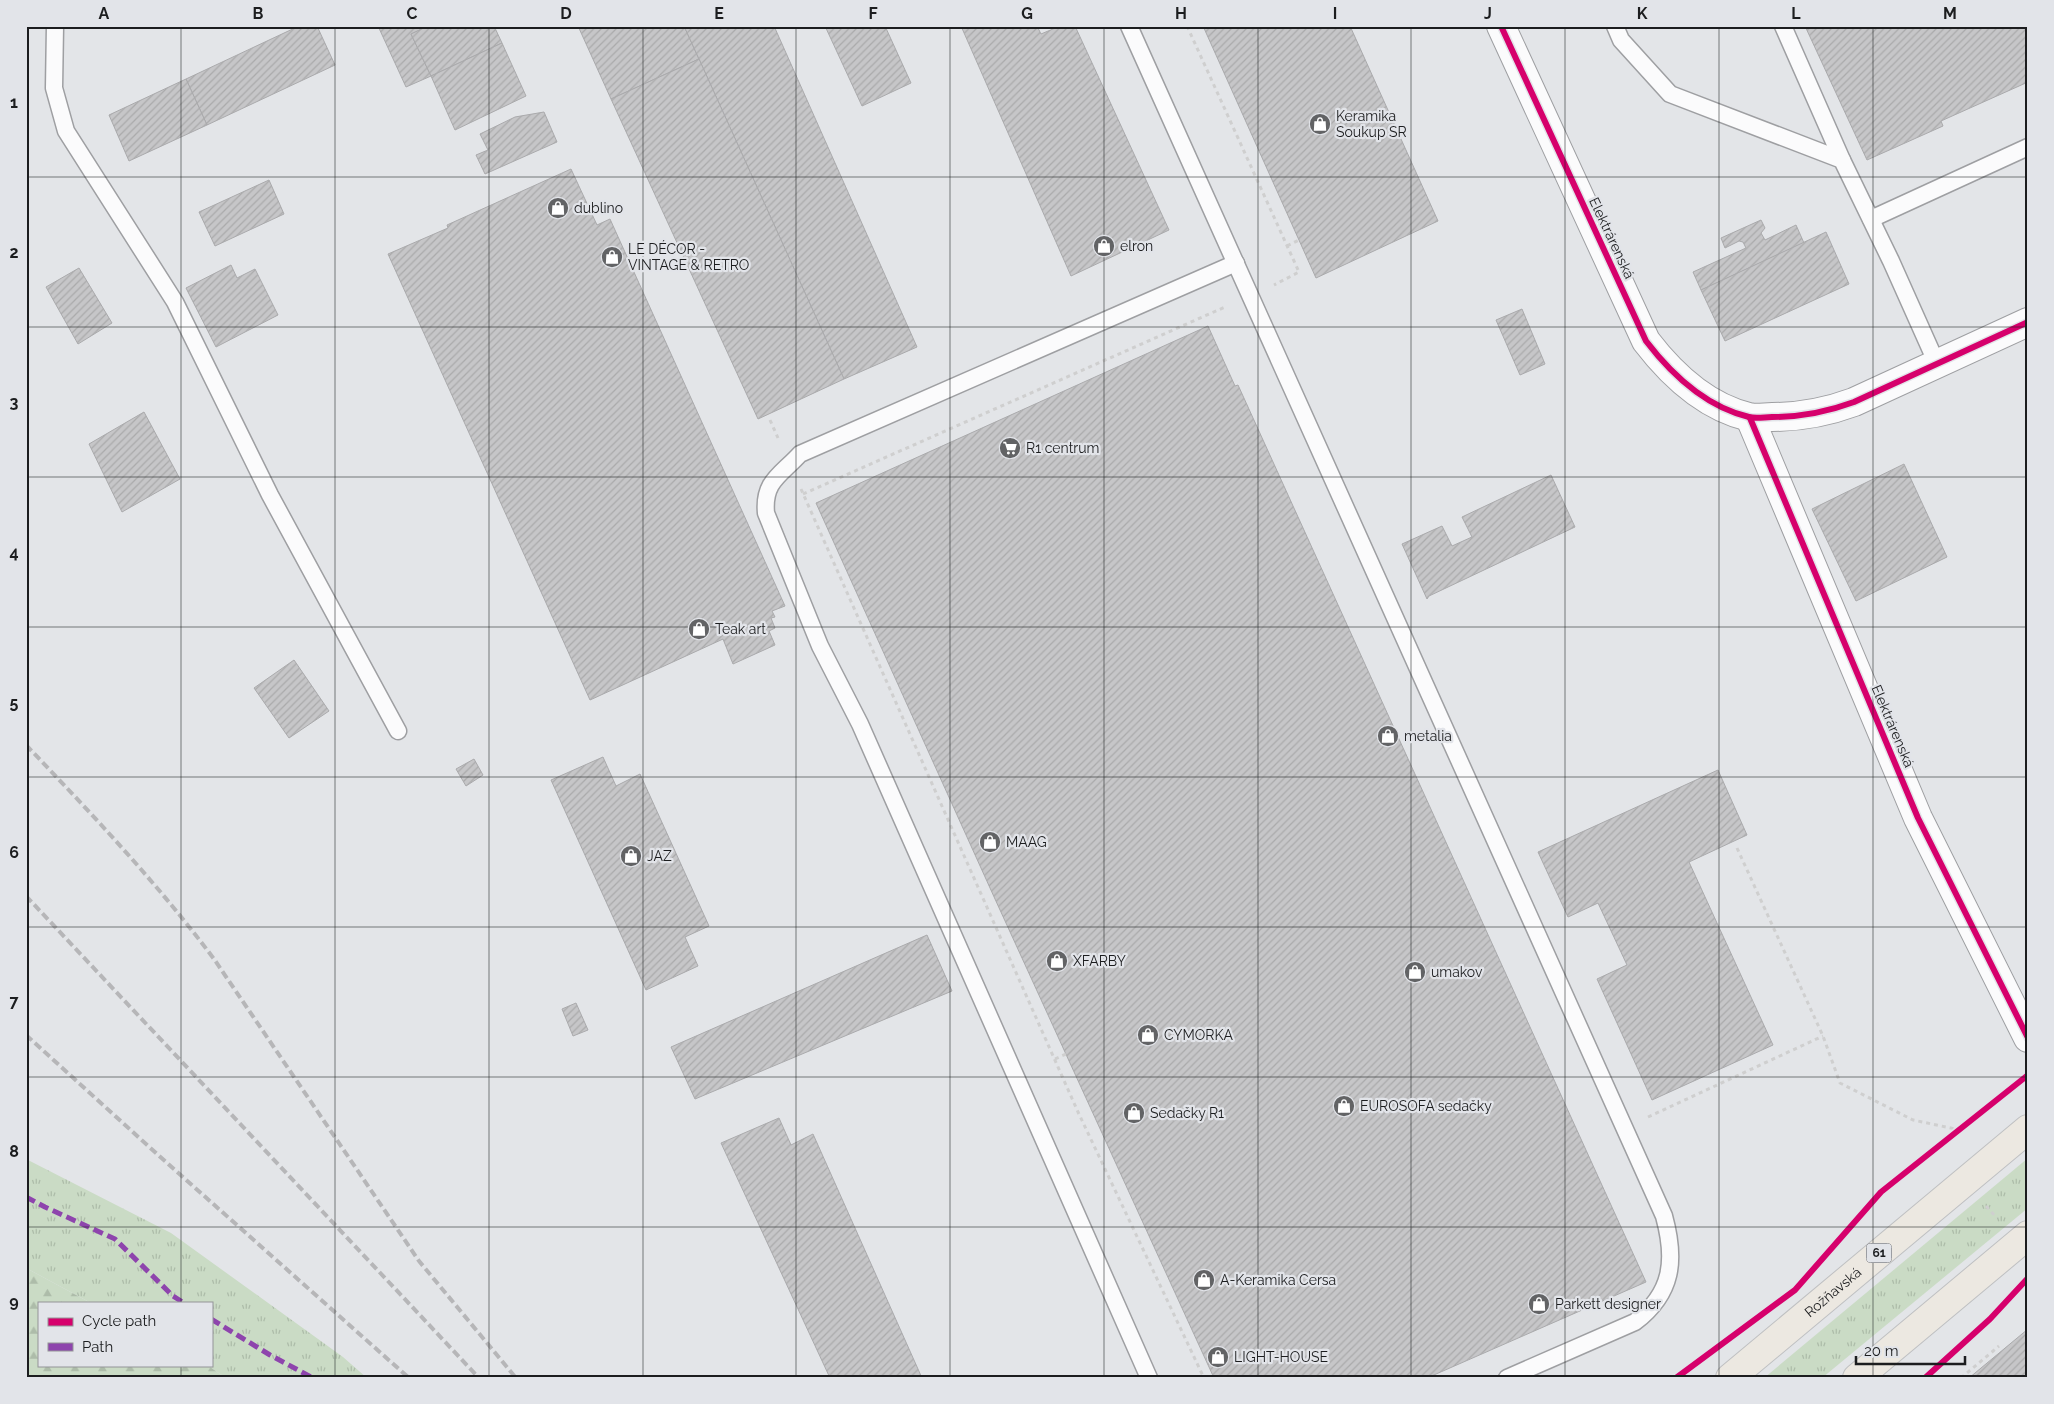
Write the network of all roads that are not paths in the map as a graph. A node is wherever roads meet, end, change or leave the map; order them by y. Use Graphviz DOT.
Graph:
graph roads {
  1 [pos="55,26"];
  2 [pos="1129,26"];
  3 [pos="1501,26"];
  4 [pos="1615,26"];
  5 [pos="1783,26"];
  6 [pos="2028,147"];
  7 [pos="1842,160"];
  8 [pos="1870,219"];
  9 [pos="1236,263"];
  10 [pos="2028,322"];
  11 [pos="1937,364"];
  12 [pos="1750,418"];
  13 [pos="398,731"];
  14 [pos="2028,1038"];
  15 [pos="2028,1129"];
  16 [pos="2028,1235"];
  17 [pos="1859,1377"];
  18 [pos="1149,1378"];
  19 [pos="1507,1378"];
  20 [pos="1730,1378"];
  1 -- 13 [label="lane"];
  2 -- 9 [label="lane"];
  3 -- 12 [label="street, Elektrárenská"];
  4 -- 7 [label="lane"];
  5 -- 7 [label="lane"];
  6 -- 8 [label="lane"];
  7 -- 8 [label="lane"];
  8 -- 11 [label="lane"];
  9 -- 18 [label="lane"];
  9 -- 19 [label="lane"];
  10 -- 11 [label="street, Elektrárenská"];
  11 -- 12 [label="street, Elektrárenská"];
  12 -- 14 [label="street, Elektrárenská"];
  15 -- 20 [label="main road, Rožňavská / 61"];
  16 -- 17 [label="main road"];
}
